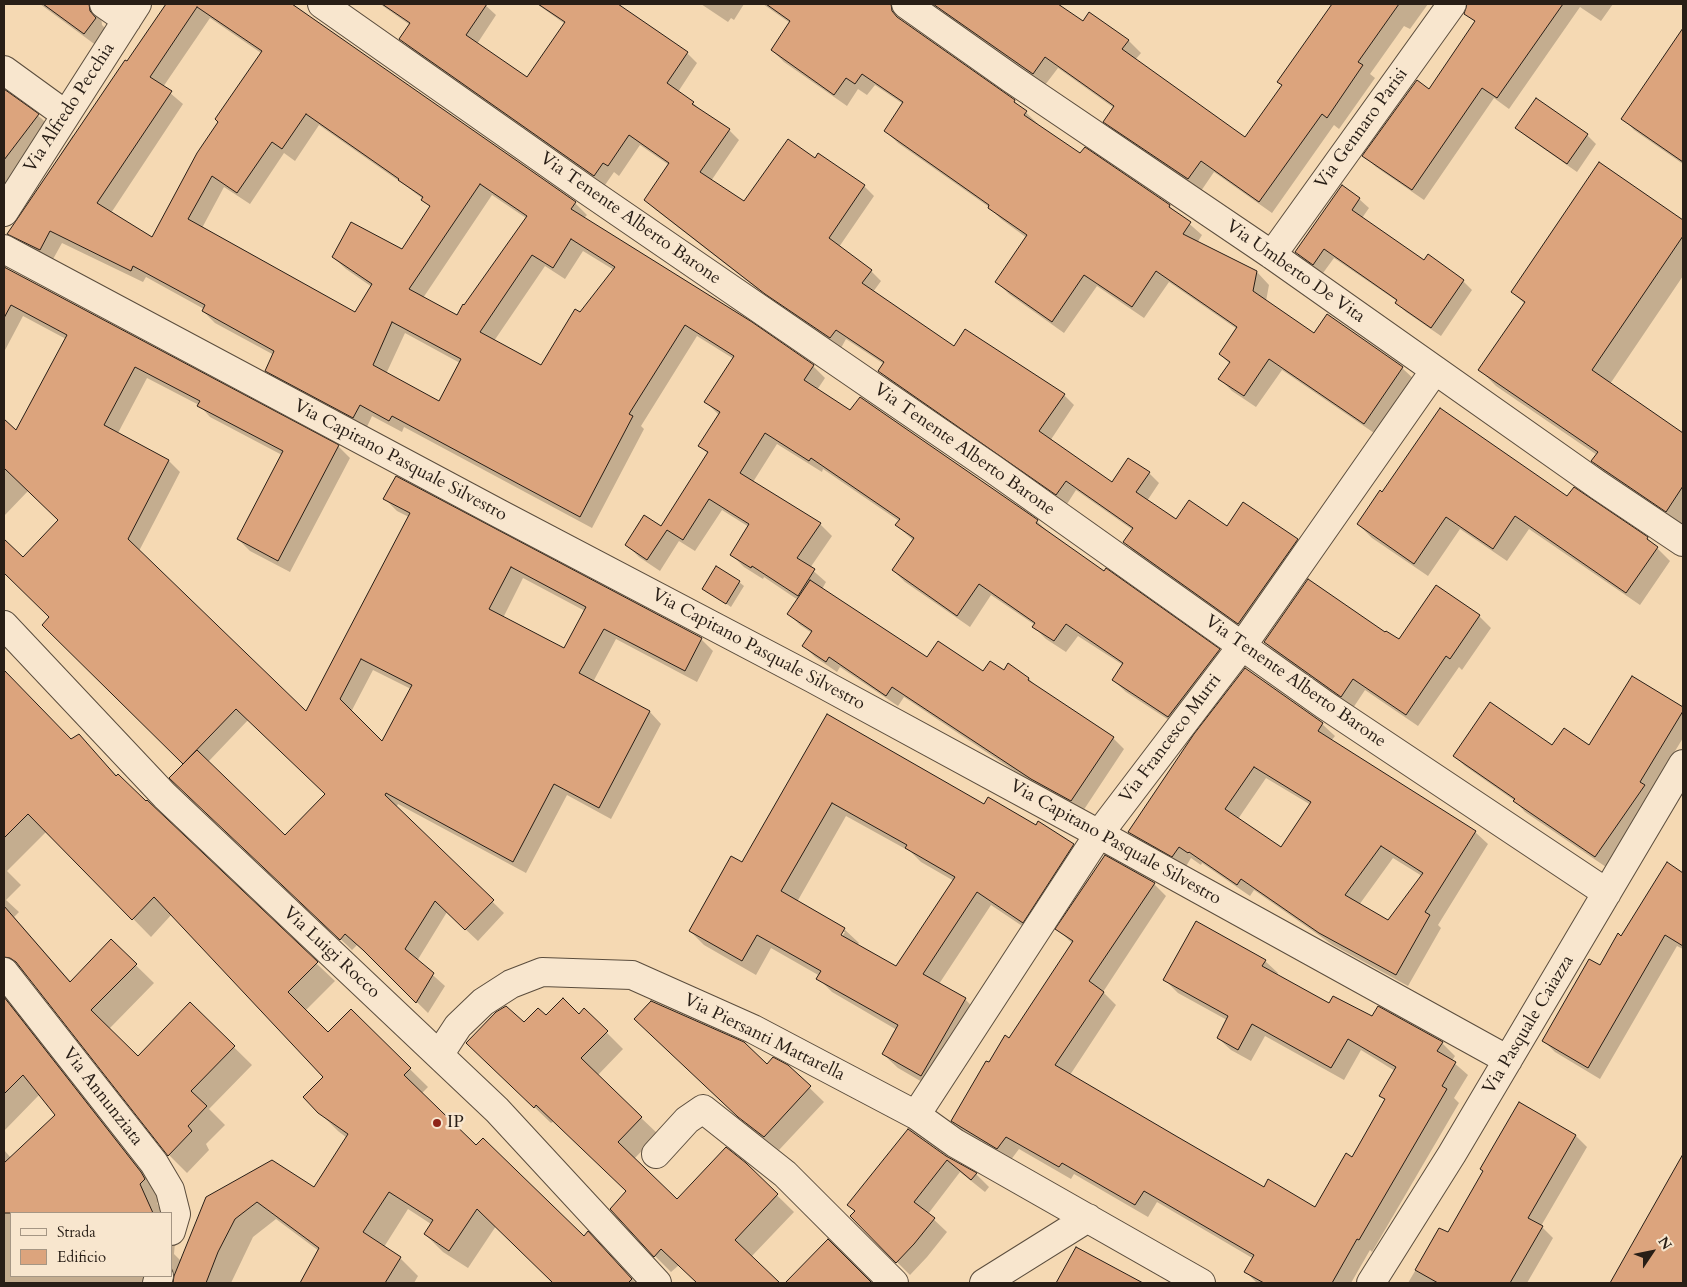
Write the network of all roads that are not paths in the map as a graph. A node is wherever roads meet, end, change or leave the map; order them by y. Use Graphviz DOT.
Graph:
graph roads {
  1 [pos="104,4"];
  2 [pos="322,4"];
  3 [pos="906,4"];
  4 [pos="1452,4"];
  5 [pos="132,12"];
  6 [pos="4,70"];
  7 [pos="66,115"];
  8 [pos="4,212"];
  9 [pos="4,249"];
  10 [pos="1272,255"];
  11 [pos="1435,370"];
  12 [pos="1683,542"];
  13 [pos="4,625"];
  14 [pos="1242,646"];
  15 [pos="1683,764"];
  16 [pos="1099,834"];
  17 [pos="1607,893"];
  18 [pos="4,972"];
  19 [pos="439,1055"];
  20 [pos="1508,1060"];
  21 [pos="916,1114"];
  22 [pos="656,1154"];
  23 [pos="1088,1218"];
  24 [pos="172,1228"];
  25 [pos="657,1283"];
  26 [pos="894,1283"];
  27 [pos="984,1283"];
  28 [pos="1201,1283"];
  29 [pos="1371,1283"];
  1 -- 5 [label="street"];
  2 -- 14 [label="street, Via Tenente Alberto Barone"];
  3 -- 10 [label="street, Via Umberto De Vita"];
  4 -- 10 [label="street, Via Gennaro Parisi"];
  5 -- 7 [label="street, Via Alfredo Pecchia"];
  6 -- 7 [label="street"];
  7 -- 8 [label="street, Via Alfredo Pecchia"];
  9 -- 16 [label="street, Via Capitano Pasquale Silvestro"];
  10 -- 11 [label="street, Via Umberto De Vita"];
  11 -- 12 [label="street, Via Umberto De Vita"];
  11 -- 14 [label="street, Via Francesco Murri"];
  13 -- 19 [label="street, Via Luigi Rocco"];
  14 -- 16 [label="street, Via Francesco Murri"];
  14 -- 17 [label="street, Via Tenente Alberto Barone"];
  15 -- 17 [label="street, Via Pasquale Caiazza"];
  16 -- 20 [label="street, Via Capitano Pasquale Silvestro"];
  16 -- 21 [label="street, Via Francesco Murri"];
  17 -- 20 [label="street, Via Pasquale Caiazza"];
  18 -- 24 [label="street, Via Annunziata"];
  19 -- 21 [label="street, Via Piersanti Mattarella"];
  19 -- 25 [label="street, Via Luigi Rocco"];
  20 -- 29 [label="street, Via Pasquale Caiazza"];
  21 -- 23 [label="street, Via Piersanti Mattarella"];
  22 -- 26 [label="street"];
  23 -- 27 [label="street"];
  23 -- 28 [label="street, Via Piersanti Mattarella"];
}
